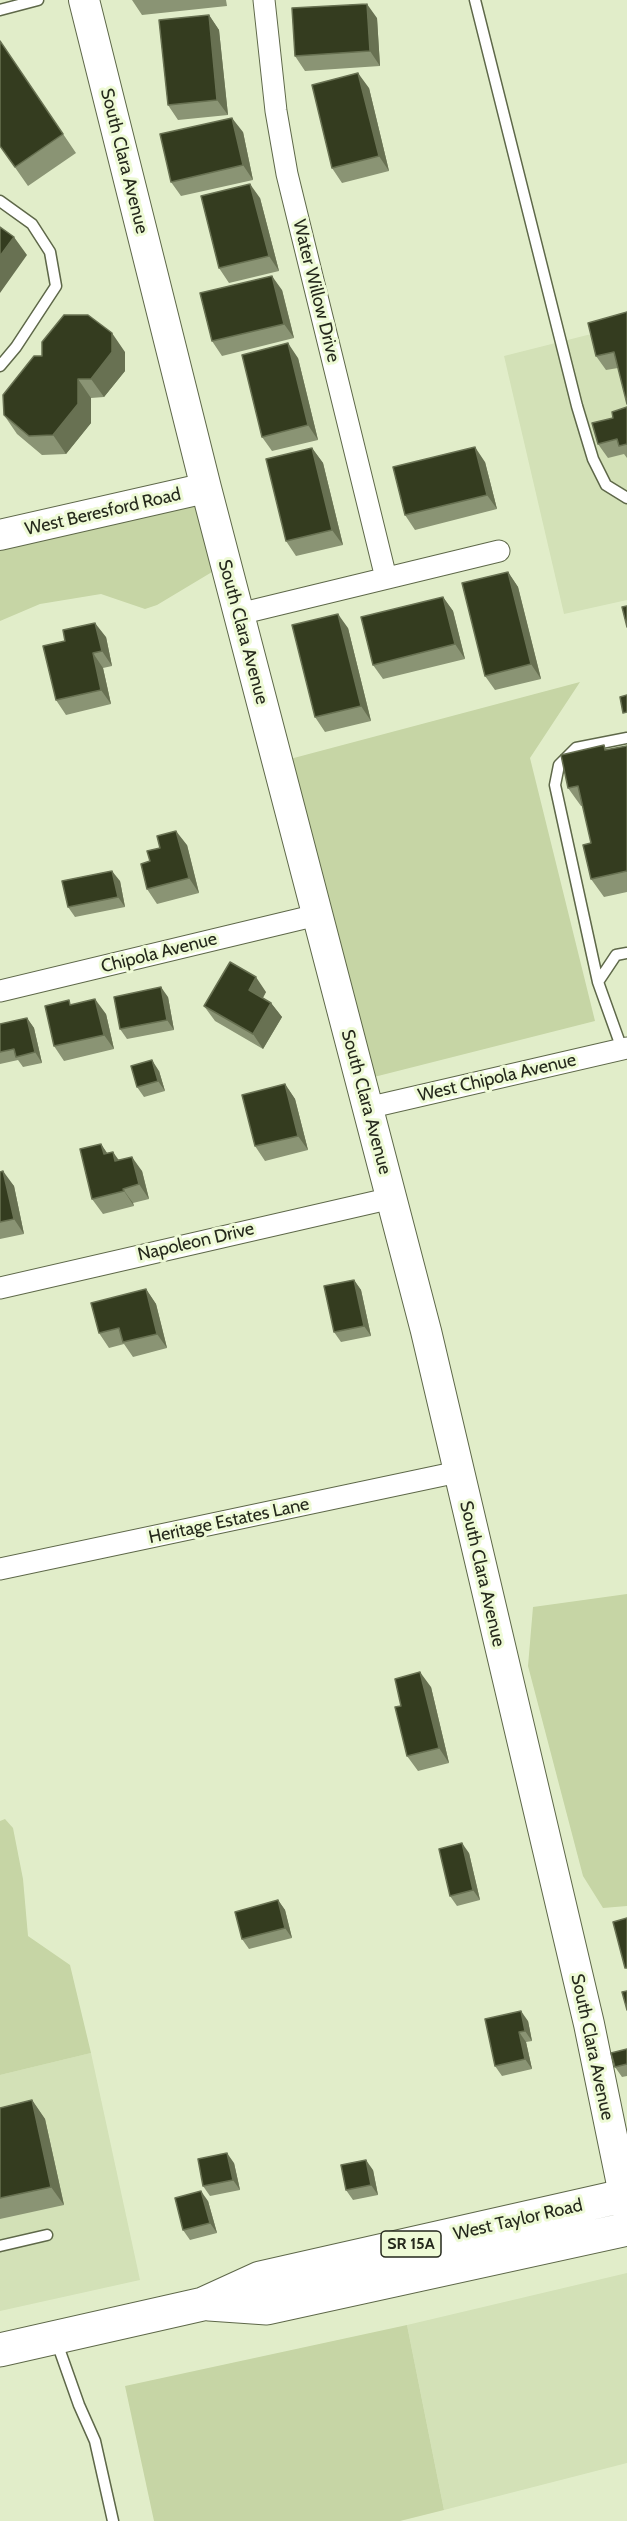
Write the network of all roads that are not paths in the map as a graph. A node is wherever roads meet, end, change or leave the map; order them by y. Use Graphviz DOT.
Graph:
graph roads {
  1 [pos="38,0"];
  2 [pos="84,0"];
  3 [pos="264,0"];
  4 [pos="475,0"];
  5 [pos="0,10"];
  6 [pos="0,201"];
  7 [pos="0,366"];
  8 [pos="206,488"];
  9 [pos="627,498"];
  10 [pos="0,536"];
  11 [pos="499,551"];
  12 [pos="386,578"];
  13 [pos="239,614"];
  14 [pos="627,738"];
  15 [pos="317,915"];
  16 [pos="627,953"];
  17 [pos="598,982"];
  18 [pos="0,992"];
  19 [pos="624,1048"];
  20 [pos="367,1108"];
  21 [pos="392,1198"];
  22 [pos="0,1288"];
  23 [pos="458,1472"];
  24 [pos="0,1569"];
  25 [pos="626,2200"];
  26 [pos="627,2229"];
  27 [pos="47,2235"];
  28 [pos="0,2246"];
  29 [pos="203,2304"];
  30 [pos="55,2337"];
  31 [pos="0,2350"];
  32 [pos="113,2521"];
  1 -- 5 [label="lane"];
  2 -- 8 [label="street, South Clara Avenue"];
  3 -- 12 [label="street, Water Willow Drive"];
  4 -- 9 [label="lane"];
  6 -- 7 [label="lane"];
  8 -- 10 [label="street, West Beresford Road"];
  8 -- 13 [label="street, South Clara Avenue"];
  11 -- 12 [label="street"];
  12 -- 13 [label="street"];
  13 -- 15 [label="street, South Clara Avenue"];
  14 -- 17 [label="lane"];
  15 -- 18 [label="street, Chipola Avenue"];
  15 -- 20 [label="street, South Clara Avenue"];
  16 -- 17 [label="lane"];
  17 -- 19 [label="lane"];
  19 -- 20 [label="street, West Chipola Avenue"];
  20 -- 21 [label="street, South Clara Avenue"];
  21 -- 22 [label="street, Napoleon Drive"];
  21 -- 23 [label="street, South Clara Avenue"];
  23 -- 24 [label="street, Heritage Estates Lane"];
  23 -- 25 [label="street, South Clara Avenue"];
  25 -- 29 [label="highway, West Taylor Road / SR 15A"];
  26 -- 29 [label="highway, West Taylor Road / SR 15A"];
  27 -- 28 [label="lane"];
  29 -- 30 [label="highway, West Taylor Road / SR 15A"];
  30 -- 31 [label="highway, SR 15A"];
  30 -- 32 [label="lane"];
}
